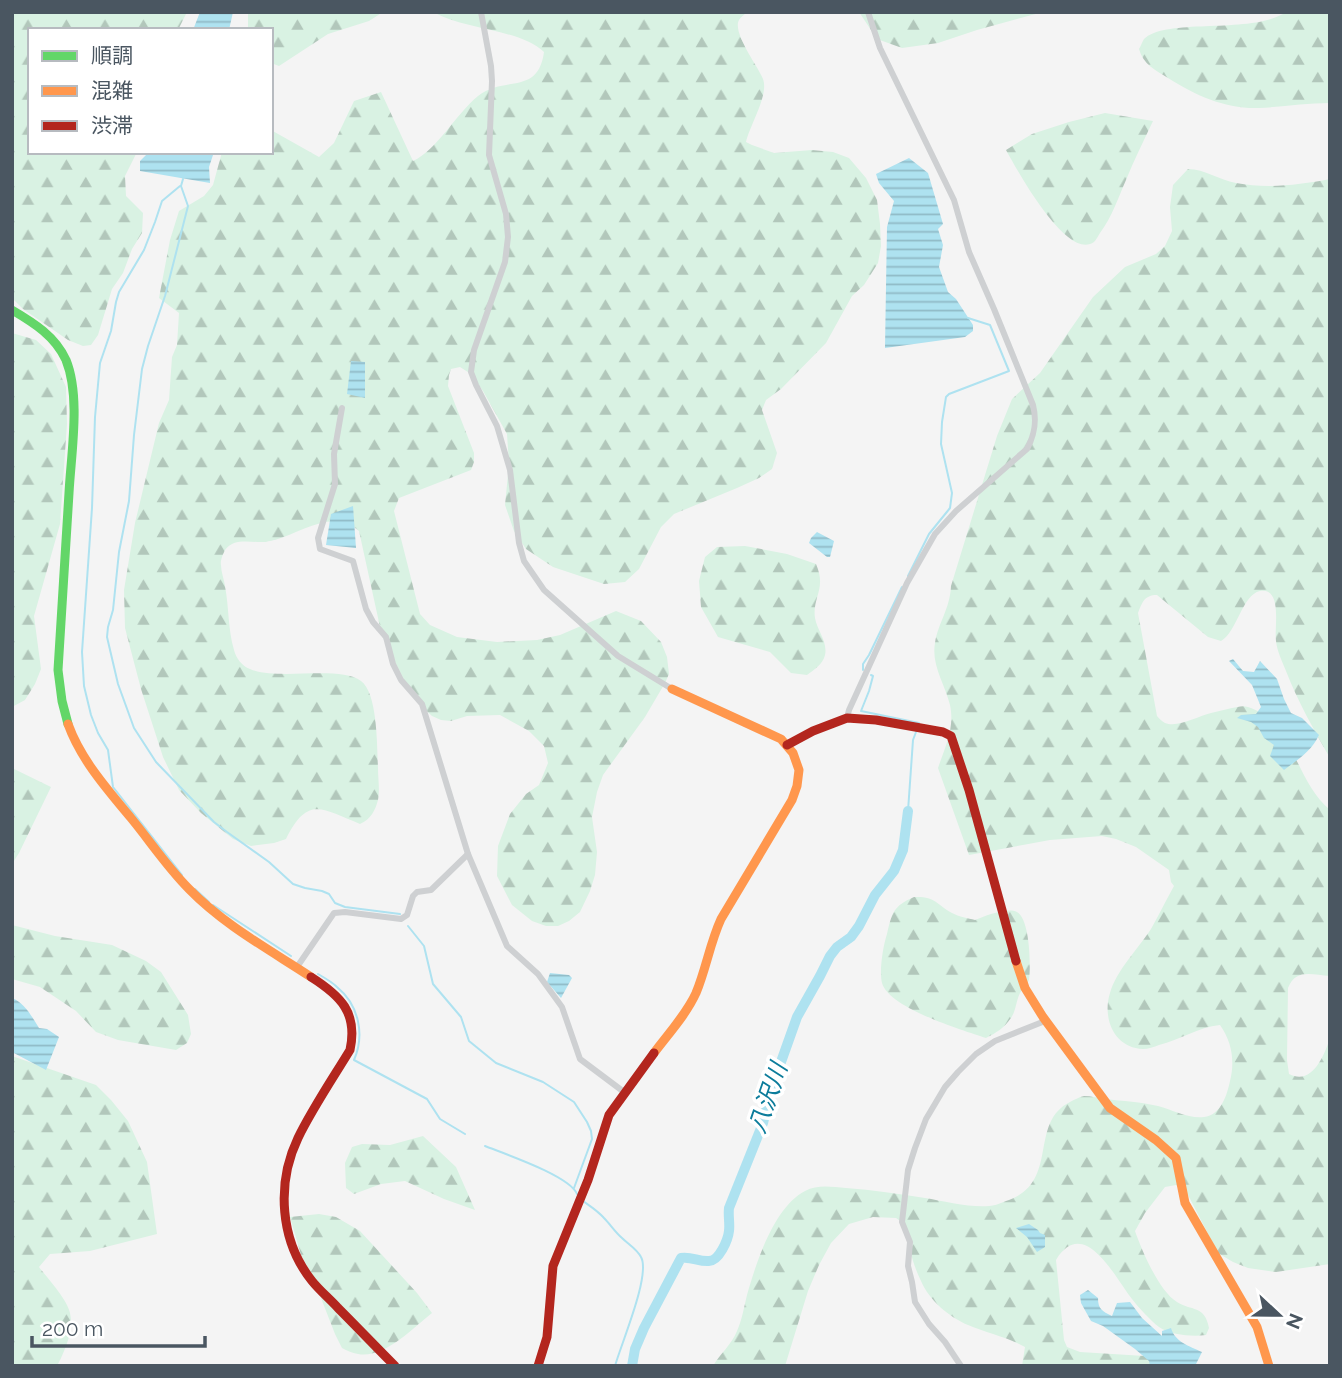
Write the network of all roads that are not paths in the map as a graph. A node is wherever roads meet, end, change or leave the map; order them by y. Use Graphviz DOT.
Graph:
graph roads {
  1 [pos="481,12"];
  2 [pos="868,12"];
  3 [pos="12,310"];
  4 [pos="342,408"];
  5 [pos="672,689"];
  6 [pos="847,718"];
  7 [pos="787,745"];
  8 [pos="468,854"];
  9 [pos="297,967"];
  10 [pos="1045,1021"];
  11 [pos="624,1092"];
  12 [pos="395,1366"];
  13 [pos="538,1366"];
  14 [pos="961,1366"];
  15 [pos="1269,1366"];
  1 -- 5 [label="street"];
  2 -- 6 [label="street"];
  3 -- 9 [label="street"];
  4 -- 8 [label="street"];
  5 -- 7 [label="street"];
  6 -- 7 [label="street"];
  6 -- 10 [label="street"];
  7 -- 11 [label="street"];
  8 -- 9 [label="street"];
  8 -- 11 [label="street"];
  9 -- 12 [label="street"];
  10 -- 14 [label="street"];
  10 -- 15 [label="street"];
  11 -- 13 [label="street"];
}
